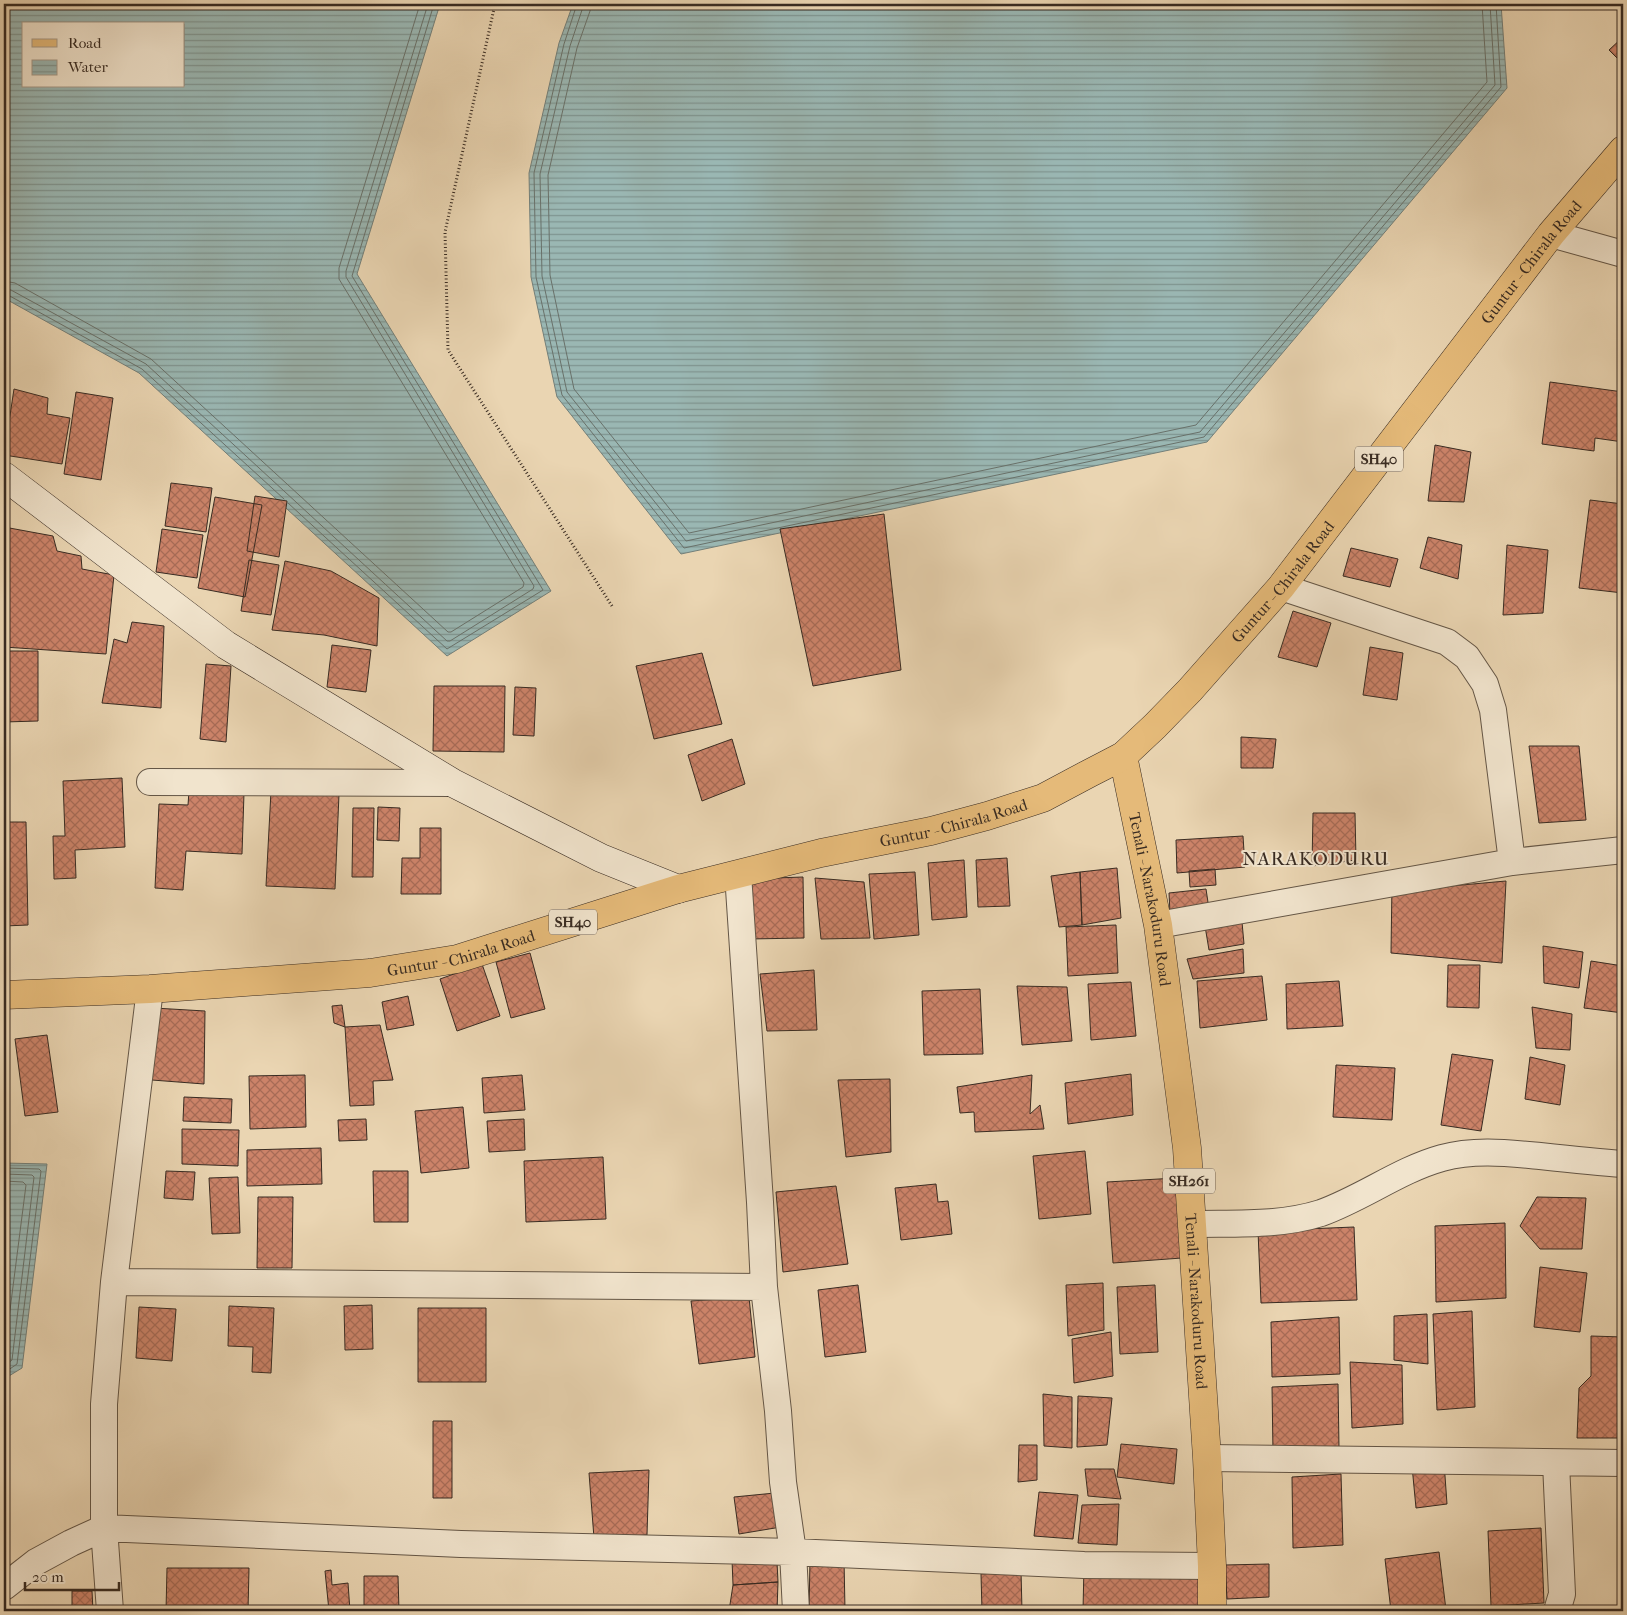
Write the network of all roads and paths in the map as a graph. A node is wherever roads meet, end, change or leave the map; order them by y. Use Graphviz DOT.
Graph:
graph roads {
  1 [pos="495,4"];
  2 [pos="1623,150"];
  3 [pos="1551,234"];
  4 [pos="1623,254"];
  5 [pos="4,476"];
  6 [pos="1281,587"];
  7 [pos="612,606"];
  8 [pos="1123,756"];
  9 [pos="150,782"];
  10 [pos="453,783"];
  11 [pos="1623,850"];
  12 [pos="1512,862"];
  13 [pos="738,874"];
  14 [pos="678,889"];
  15 [pos="1158,925"];
  16 [pos="150,989"];
  17 [pos="4,995"];
  18 [pos="1623,1164"];
  19 [pos="1193,1224"];
  20 [pos="114,1282"];
  21 [pos="764,1287"];
  22 [pos="1206,1458"];
  23 [pos="1556,1463"];
  24 [pos="1623,1463"];
  25 [pos="104,1528"];
  26 [pos="793,1552"];
  27 [pos="1212,1566"];
  28 [pos="4,1587"];
  29 [pos="110,1611"];
  30 [pos="796,1611"];
  31 [pos="1212,1611"];
  32 [pos="1557,1611"];
  1 -- 7 [label="path"];
  2 -- 3 [label="main road, Guntur - Chirala Road / SH40"];
  3 -- 4 [label="street"];
  3 -- 6 [label="main road, Guntur - Chirala Road / SH40"];
  5 -- 10 [label="main road"];
  6 -- 8 [label="main road, Guntur - Chirala Road / SH40"];
  6 -- 12 [label="street"];
  8 -- 13 [label="main road, Guntur - Chirala Road / SH40"];
  8 -- 15 [label="main road, Tenali - Narakoduru Road / SH261"];
  9 -- 10 [label="street"];
  10 -- 14 [label="main road"];
  11 -- 12 [label="street"];
  12 -- 15 [label="street"];
  13 -- 14 [label="main road, Guntur - Chirala Road / SH40"];
  13 -- 21 [label="street"];
  14 -- 16 [label="main road, Guntur - Chirala Road / SH40"];
  15 -- 19 [label="main road, Tenali - Narakoduru Road / SH261"];
  16 -- 17 [label="main road, Guntur - Chirala Road / SH40"];
  16 -- 20 [label="street"];
  18 -- 19 [label="street"];
  19 -- 22 [label="main road, Tenali - Narakoduru Road / SH261"];
  20 -- 21 [label="street"];
  20 -- 25 [label="street"];
  21 -- 26 [label="street"];
  22 -- 23 [label="street"];
  22 -- 27 [label="main road, Tenali - Narakoduru Road / SH261"];
  23 -- 24 [label="street"];
  23 -- 32 [label="street"];
  25 -- 26 [label="street"];
  25 -- 28 [label="street"];
  25 -- 29 [label="street"];
  26 -- 27 [label="street"];
  26 -- 30 [label="street"];
  27 -- 31 [label="main road, Tenali - Narakoduru Road / SH261"];
}
